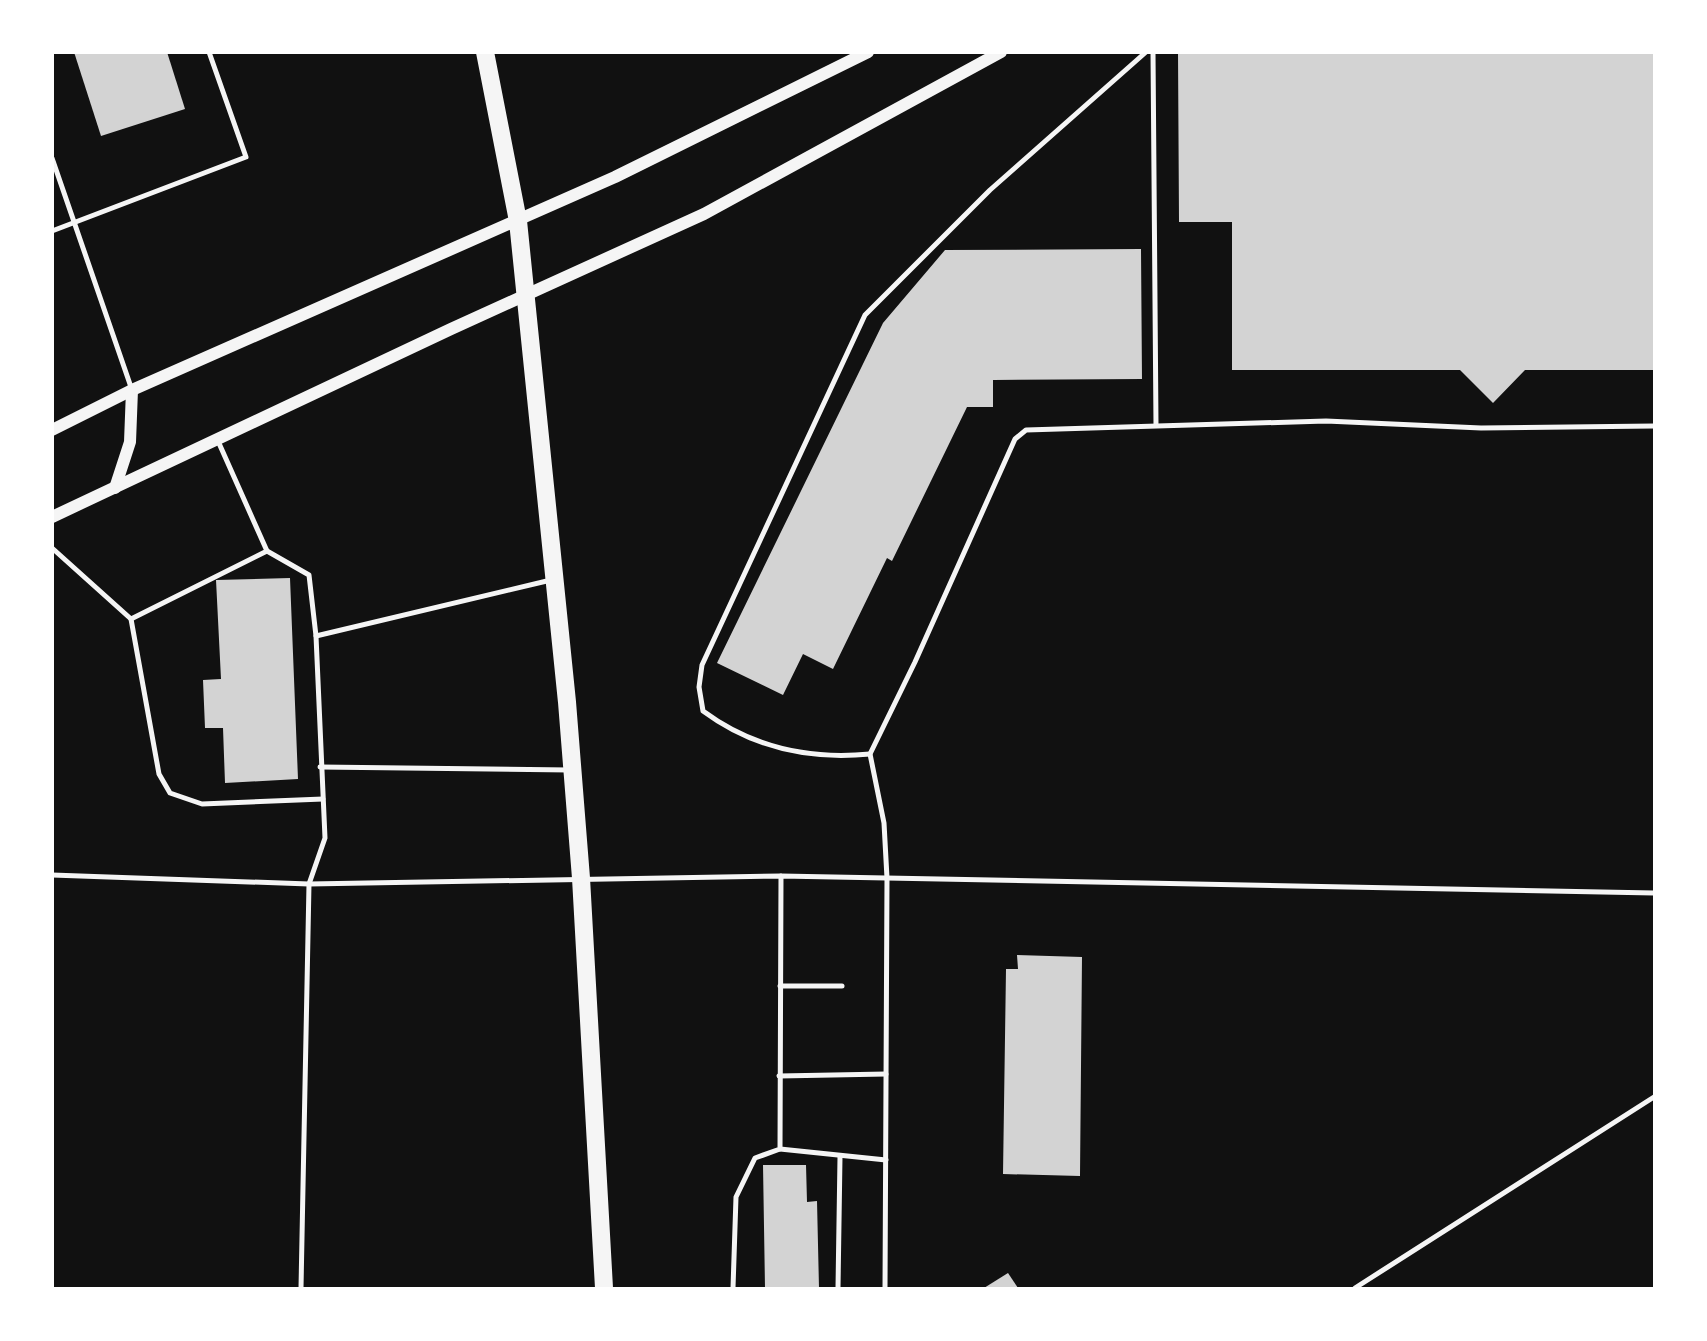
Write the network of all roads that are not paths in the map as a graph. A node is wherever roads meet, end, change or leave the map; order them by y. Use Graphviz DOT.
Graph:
graph roads {
  1 [pos="209,52"];
  2 [pos="485,52"];
  3 [pos="868,52"];
  4 [pos="1001,52"];
  5 [pos="1146,52"];
  6 [pos="1153,52"];
  7 [pos="52,158"];
  8 [pos="517,221"];
  9 [pos="75,223"];
  10 [pos="52,231"];
  11 [pos="524,297"];
  12 [pos="132,390"];
  13 [pos="1156,425"];
  14 [pos="1654,426"];
  15 [pos="52,430"];
  16 [pos="218,439"];
  17 [pos="115,488"];
  18 [pos="52,517"];
  19 [pos="52,548"];
  20 [pos="267,551"];
  21 [pos="554,579"];
  22 [pos="131,620"];
  23 [pos="316,636"];
  24 [pos="870,754"];
  25 [pos="320,767"];
  26 [pos="573,771"];
  27 [pos="323,799"];
  28 [pos="52,875"];
  29 [pos="781,876"];
  30 [pos="581,878"];
  31 [pos="887,878"];
  32 [pos="309,884"];
  33 [pos="1654,893"];
  34 [pos="780,986"];
  35 [pos="842,986"];
  36 [pos="886,1074"];
  37 [pos="779,1076"];
  38 [pos="1654,1097"];
  39 [pos="780,1149"];
  40 [pos="840,1157"];
  41 [pos="886,1160"];
  42 [pos="301,1289"];
  43 [pos="604,1289"];
  44 [pos="733,1289"];
  45 [pos="838,1289"];
  46 [pos="886,1289"];
  47 [pos="1355,1289"];
  1 -- 9 [label="lane"];
  2 -- 8 [label="main road"];
  3 -- 8 [label="street"];
  4 -- 11 [label="street"];
  5 -- 24 [label="lane"];
  6 -- 13 [label="lane"];
  7 -- 9 [label="lane"];
  8 -- 11 [label="main road"];
  8 -- 12 [label="street"];
  9 -- 10 [label="lane"];
  9 -- 12 [label="lane"];
  11 -- 16 [label="street"];
  11 -- 21 [label="main road"];
  12 -- 15 [label="street"];
  12 -- 17 [label="street"];
  13 -- 14 [label="lane"];
  13 -- 24 [label="lane"];
  16 -- 17 [label="street"];
  16 -- 20 [label="lane"];
  17 -- 18 [label="street"];
  19 -- 22 [label="lane"];
  20 -- 22 [label="lane"];
  20 -- 23 [label="lane"];
  21 -- 23 [label="lane"];
  21 -- 26 [label="main road"];
  22 -- 27 [label="lane"];
  23 -- 25 [label="lane"];
  24 -- 31 [label="lane"];
  25 -- 26 [label="lane"];
  25 -- 27 [label="lane"];
  26 -- 30 [label="main road"];
  27 -- 32 [label="lane"];
  28 -- 32 [label="lane"];
  29 -- 30 [label="lane"];
  29 -- 31 [label="lane"];
  29 -- 34 [label="lane"];
  30 -- 32 [label="lane"];
  30 -- 43 [label="main road"];
  31 -- 33 [label="lane"];
  31 -- 36 [label="lane"];
  32 -- 42 [label="lane"];
  34 -- 35 [label="lane"];
  34 -- 37 [label="lane"];
  36 -- 37 [label="lane"];
  36 -- 41 [label="lane"];
  37 -- 39 [label="lane"];
  38 -- 47 [label="lane"];
  39 -- 40 [label="lane"];
  39 -- 44 [label="lane"];
  40 -- 41 [label="lane"];
  40 -- 45 [label="lane"];
  41 -- 46 [label="lane"];
}
